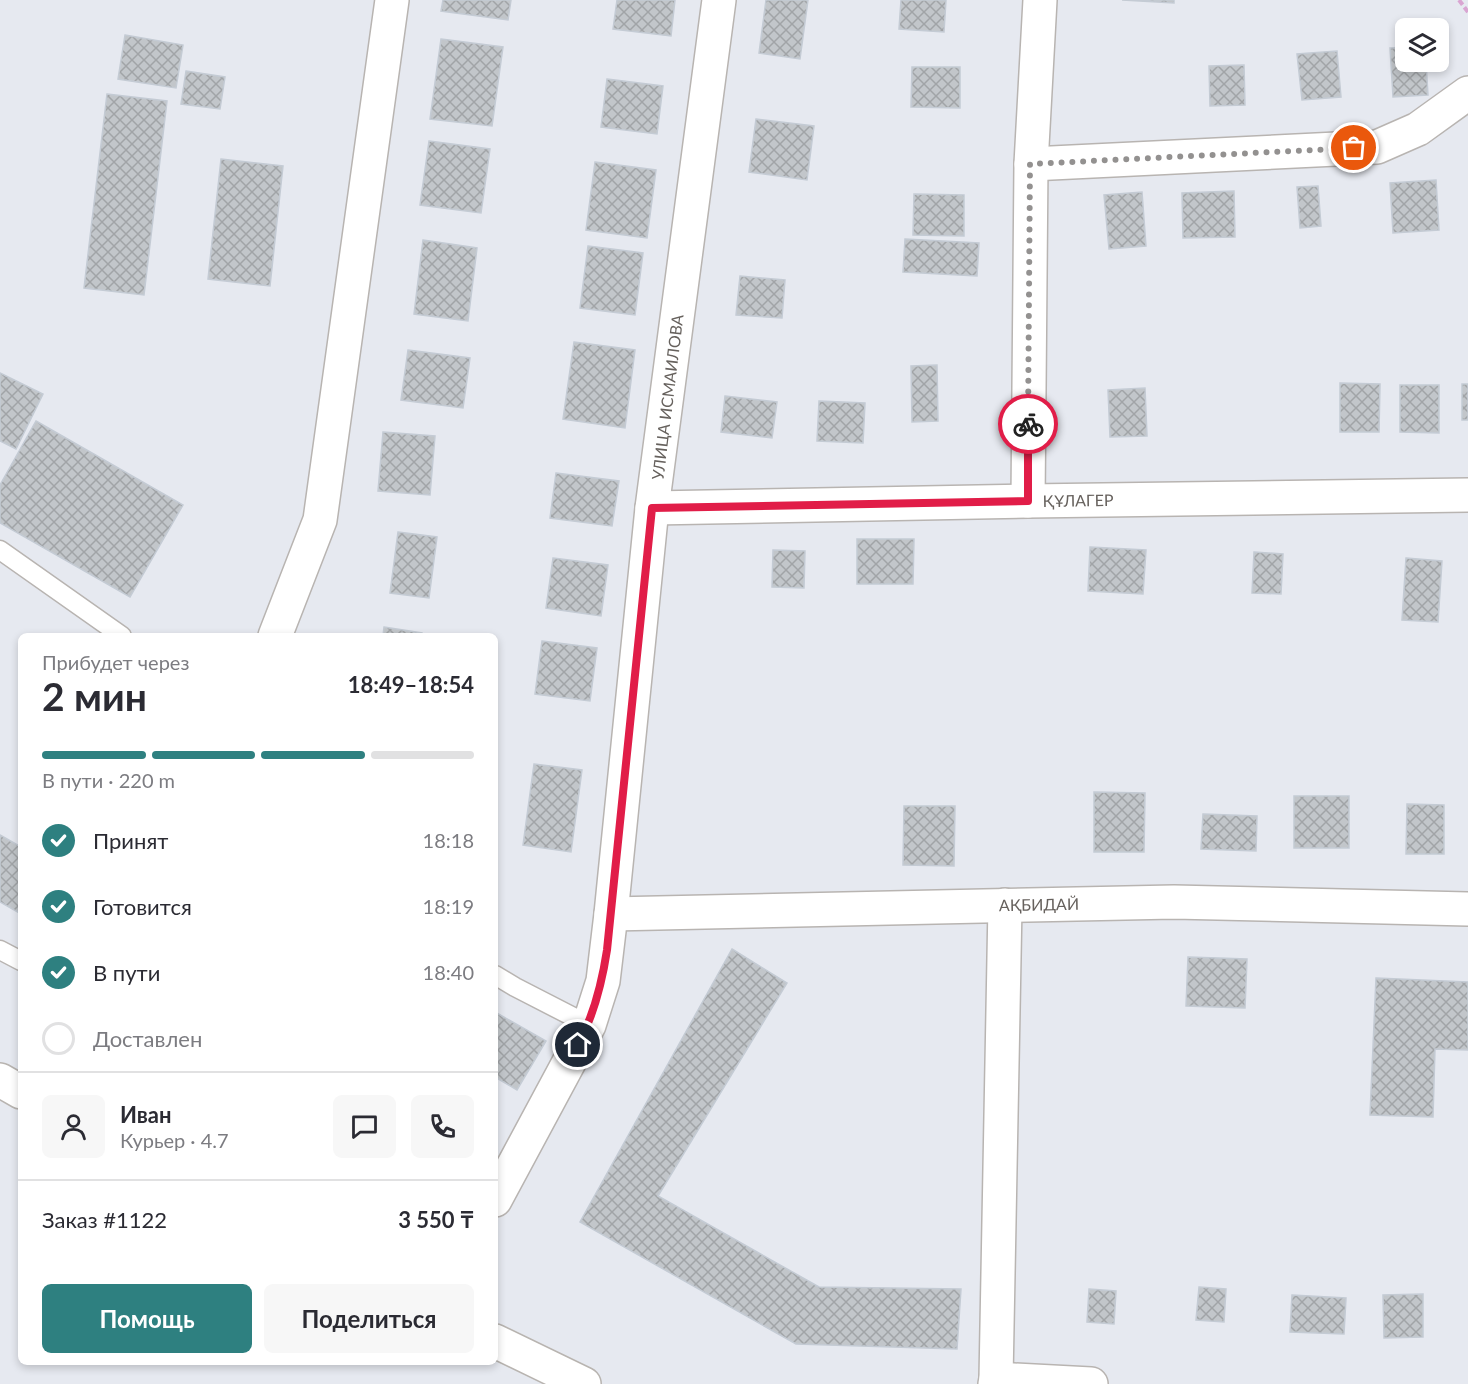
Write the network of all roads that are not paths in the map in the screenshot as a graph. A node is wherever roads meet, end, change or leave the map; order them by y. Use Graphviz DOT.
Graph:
graph roads {
  1 [pos="392,0"];
  2 [pos="719,0"];
  3 [pos="1040,0"];
  4 [pos="1468,93"];
  5 [pos="1030,164"];
  6 [pos="1468,495"];
  7 [pos="1028,501"];
  8 [pos="652,508"];
  9 [pos="0,550"];
  10 [pos="118,633"];
  11 [pos="276,633"];
  12 [pos="1005,905"];
  13 [pos="1468,909"];
  14 [pos="611,914"];
  15 [pos="0,950"];
  16 [pos="18,959"];
  17 [pos="498,977"];
  18 [pos="589,1025"];
  19 [pos="0,1080"];
  20 [pos="18,1090"];
  21 [pos="498,1194"];
  22 [pos="498,1342"];
  23 [pos="995,1382"];
  24 [pos="584,1384"];
  25 [pos="1091,1384"];
  1 -- 11 [label="street"];
  2 -- 8 [label="street, УЛИЦА ИСМАИЛОВА"];
  3 -- 5 [label="street"];
  4 -- 5 [label="street"];
  5 -- 7 [label="street"];
  6 -- 7 [label="street, ҚҰЛАГЕР"];
  7 -- 8 [label="street, ҚҰЛАГЕР"];
  8 -- 14 [label="street, УЛИЦА ИСМАИЛОВА"];
  9 -- 10 [label="lane"];
  12 -- 13 [label="street, АҚБИДАЙ"];
  12 -- 14 [label="street, АҚБИДАЙ"];
  12 -- 23 [label="street"];
  14 -- 18 [label="street, УЛИЦА ИСМАИЛОВА"];
  15 -- 16 [label="lane"];
  17 -- 18 [label="lane"];
  18 -- 21 [label="street, УЛИЦА ИСМАИЛОВА"];
  19 -- 20 [label="street"];
  22 -- 24 [label="street"];
  23 -- 25 [label="street"];
}
